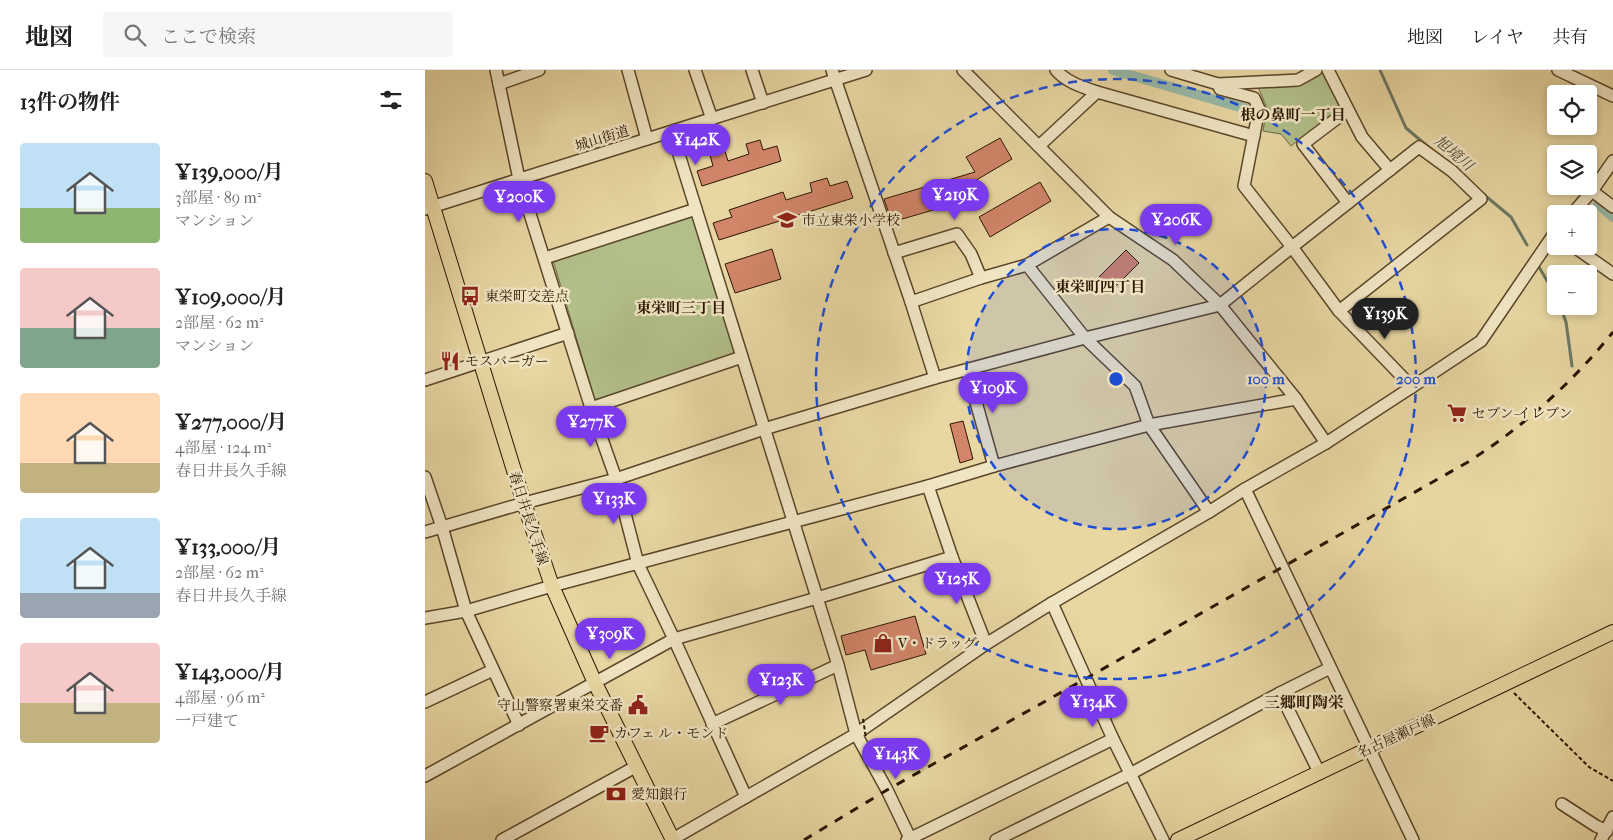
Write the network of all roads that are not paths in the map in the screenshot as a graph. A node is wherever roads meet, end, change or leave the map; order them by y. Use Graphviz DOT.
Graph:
graph roads {
  1 [pos="496,70"];
  2 [pos="539,70"];
  3 [pos="628,70"];
  4 [pos="695,70"];
  5 [pos="752,70"];
  6 [pos="866,70"];
  7 [pos="963,70"];
  8 [pos="1056,70"];
  9 [pos="1171,70"];
  10 [pos="1316,70"];
  11 [pos="1328,70"];
  12 [pos="1558,70"];
  13 [pos="834,75"];
  14 [pos="499,84"];
  15 [pos="1218,84"];
  16 [pos="1097,92"];
  17 [pos="1613,96"];
  18 [pos="763,103"];
  19 [pos="1348,110"];
  20 [pos="712,119"];
  21 [pos="672,132"];
  22 [pos="1254,136"];
  23 [pos="647,139"];
  24 [pos="1039,146"];
  25 [pos="1613,161"];
  26 [pos="1390,170"];
  27 [pos="519,180"];
  28 [pos="425,181"];
  29 [pos="1597,184"];
  30 [pos="1589,195"];
  31 [pos="1597,195"];
  32 [pos="1348,202"];
  33 [pos="1580,205"];
  34 [pos="1613,207"];
  35 [pos="428,208"];
  36 [pos="696,209"];
  37 [pos="1109,217"];
  38 [pos="1547,246"];
  39 [pos="1292,247"];
  40 [pos="894,253"];
  41 [pos="1586,255"];
  42 [pos="545,258"];
  43 [pos="1027,265"];
  44 [pos="1613,274"];
  45 [pos="981,278"];
  46 [pos="911,302"];
  47 [pos="1220,305"];
  48 [pos="1339,311"];
  49 [pos="568,333"];
  50 [pos="1085,338"];
  51 [pos="742,357"];
  52 [pos="481,361"];
  53 [pos="967,370"];
  54 [pos="935,378"];
  55 [pos="425,380"];
  56 [pos="1412,388"];
  57 [pos="1296,400"];
  58 [pos="591,408"];
  59 [pos="1149,425"];
  60 [pos="764,428"];
  61 [pos="1326,443"];
  62 [pos="994,466"];
  63 [pos="425,477"];
  64 [pos="616,479"];
  65 [pos="928,486"];
  66 [pos="1245,489"];
  67 [pos="524,503"];
  68 [pos="1209,512"];
  69 [pos="793,521"];
  70 [pos="442,527"];
  71 [pos="425,532"];
  72 [pos="952,556"];
  73 [pos="638,564"];
  74 [pos="551,586"];
  75 [pos="817,598"];
  76 [pos="1052,603"];
  77 [pos="465,611"];
  78 [pos="425,618"];
  79 [pos="1613,632"];
  80 [pos="674,639"];
  81 [pos="986,644"];
  82 [pos="838,665"];
  83 [pos="1330,668"];
  84 [pos="493,670"];
  85 [pos="595,683"];
  86 [pos="1280,694"];
  87 [pos="425,702"];
  88 [pos="712,724"];
  89 [pos="519,725"];
  90 [pos="861,736"];
  91 [pos="1113,739"];
  92 [pos="1369,748"];
  93 [pos="637,766"];
  94 [pos="1319,772"];
  95 [pos="1130,774"];
  96 [pos="425,776"];
  97 [pos="746,798"];
  98 [pos="1562,804"];
  99 [pos="1613,817"];
  100 [pos="1604,835"];
  101 [pos="502,840"];
  102 [pos="672,840"];
  103 [pos="909,840"];
  104 [pos="996,840"];
  105 [pos="1163,840"];
  106 [pos="1178,840"];
  107 [pos="1413,840"];
  1 -- 14 [label="street"];
  2 -- 14 [label="street"];
  3 -- 23 [label="street"];
  4 -- 20 [label="street"];
  5 -- 18 [label="street"];
  6 -- 13 [label="street, 城山街道"];
  7 -- 24 [label="street"];
  8 -- 16 [label="street"];
  9 -- 15 [label="street"];
  10 -- 15 [label="street"];
  11 -- 19 [label="street"];
  12 -- 17 [label="street"];
  13 -- 18 [label="street, 城山街道"];
  13 -- 40 [label="street"];
  14 -- 27 [label="street"];
  15 -- 22 [label="street"];
  16 -- 22 [label="street"];
  16 -- 24 [label="street"];
  18 -- 20 [label="street, 城山街道"];
  19 -- 26 [label="street"];
  19 -- 32 [label="street"];
  20 -- 21 [label="street, 城山街道"];
  21 -- 23 [label="street, 城山街道"];
  21 -- 36 [label="street"];
  22 -- 39 [label="street"];
  23 -- 27 [label="street, 城山街道"];
  24 -- 37 [label="street"];
  25 -- 29 [label="street"];
  26 -- 32 [label="street"];
  26 -- 48 [label="street"];
  27 -- 35 [label="street, 城山街道"];
  27 -- 42 [label="street"];
  28 -- 35 [label="main road, 春日井長久手線"];
  30 -- 33 [label="street"];
  31 -- 34 [label="street"];
  32 -- 39 [label="street"];
  35 -- 52 [label="main road, 春日井長久手線"];
  36 -- 42 [label="street"];
  36 -- 51 [label="street"];
  37 -- 43 [label="street"];
  37 -- 47 [label="street"];
  38 -- 56 [label="street"];
  39 -- 47 [label="street"];
  39 -- 48 [label="street"];
  40 -- 45 [label="street"];
  40 -- 46 [label="street"];
  41 -- 44 [label="street"];
  42 -- 49 [label="street"];
  43 -- 45 [label="street"];
  43 -- 50 [label="street"];
  45 -- 46 [label="street"];
  46 -- 54 [label="street"];
  47 -- 50 [label="street"];
  47 -- 57 [label="street"];
  48 -- 56 [label="street"];
  49 -- 52 [label="street"];
  49 -- 58 [label="street"];
  50 -- 53 [label="street"];
  50 -- 59 [label="street"];
  51 -- 58 [label="street"];
  51 -- 60 [label="street"];
  52 -- 55 [label="street"];
  52 -- 67 [label="main road, 春日井長久手線"];
  53 -- 54 [label="street"];
  53 -- 62 [label="street"];
  54 -- 60 [label="street"];
  56 -- 61 [label="street"];
  57 -- 59 [label="street"];
  57 -- 61 [label="street"];
  58 -- 64 [label="street"];
  59 -- 62 [label="street"];
  59 -- 68 [label="street"];
  60 -- 64 [label="street"];
  60 -- 69 [label="street"];
  61 -- 66 [label="street"];
  62 -- 65 [label="street"];
  63 -- 70 [label="street"];
  64 -- 67 [label="street"];
  64 -- 73 [label="street"];
  65 -- 69 [label="street"];
  65 -- 72 [label="street"];
  66 -- 68 [label="street"];
  66 -- 83 [label="street"];
  67 -- 70 [label="street"];
  67 -- 74 [label="main road, 春日井長久手線"];
  68 -- 76 [label="street"];
  69 -- 73 [label="street"];
  69 -- 75 [label="street"];
  70 -- 71 [label="street"];
  70 -- 77 [label="street"];
  72 -- 75 [label="street"];
  72 -- 81 [label="street"];
  73 -- 74 [label="street"];
  73 -- 80 [label="street"];
  74 -- 77 [label="street"];
  74 -- 85 [label="main road, 春日井長久手線"];
  75 -- 80 [label="street"];
  75 -- 82 [label="street"];
  76 -- 81 [label="street"];
  76 -- 91 [label="street"];
  77 -- 78 [label="street"];
  77 -- 84 [label="street"];
  79 -- 92 [label="main road, 名古屋瀬戸線"];
  80 -- 85 [label="street"];
  80 -- 88 [label="street"];
  81 -- 90 [label="street"];
  82 -- 88 [label="street"];
  82 -- 90 [label="street"];
  83 -- 86 [label="street"];
  83 -- 92 [label="street"];
  84 -- 87 [label="street"];
  84 -- 89 [label="street"];
  85 -- 89 [label="street"];
  85 -- 93 [label="main road, 春日井長久手線"];
  86 -- 94 [label="street"];
  86 -- 95 [label="street"];
  88 -- 97 [label="street"];
  89 -- 96 [label="street"];
  90 -- 97 [label="street"];
  90 -- 103 [label="street"];
  91 -- 95 [label="street"];
  91 -- 103 [label="street"];
  92 -- 94 [label="main road, 名古屋瀬戸線"];
  92 -- 107 [label="street"];
  93 -- 101 [label="street"];
  93 -- 102 [label="main road, 春日井長久手線"];
  94 -- 106 [label="main road, 名古屋瀬戸線"];
  95 -- 104 [label="street"];
  95 -- 105 [label="street"];
  97 -- 102 [label="street"];
  98 -- 100 [label="street"];
  99 -- 100 [label="street"];
}
